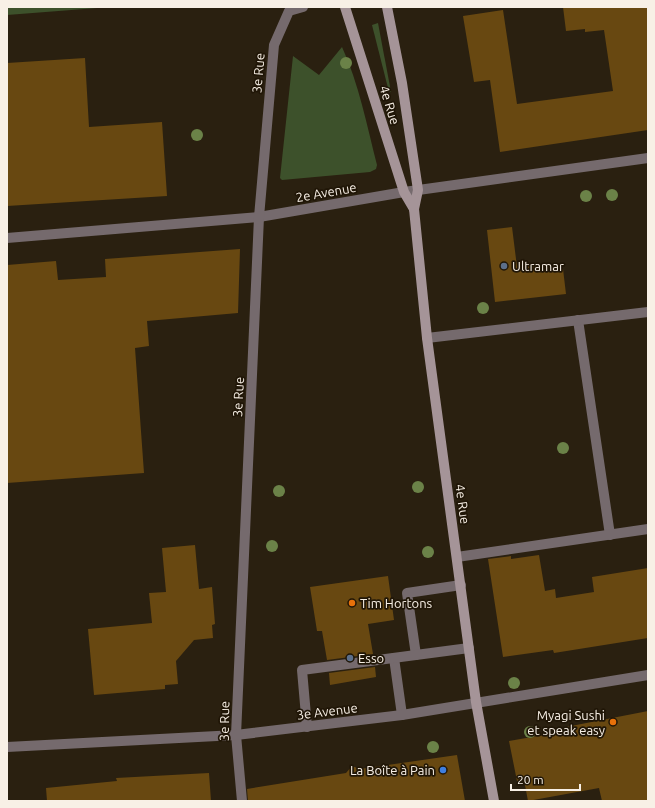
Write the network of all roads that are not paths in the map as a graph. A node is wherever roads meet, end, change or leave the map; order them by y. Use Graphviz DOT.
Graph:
graph roads {
  1 [pos="303,7"];
  2 [pos="345,7"];
  3 [pos="387,7"];
  4 [pos="648,158"];
  5 [pos="418,190"];
  6 [pos="404,192"];
  7 [pos="414,209"];
  8 [pos="259,217"];
  9 [pos="7,238"];
  10 [pos="648,312"];
  11 [pos="578,320"];
  12 [pos="427,338"];
  13 [pos="648,529"];
  14 [pos="610,535"];
  15 [pos="457,557"];
  16 [pos="461,585"];
  17 [pos="469,648"];
  18 [pos="416,655"];
  19 [pos="394,658"];
  20 [pos="648,675"];
  21 [pos="476,702"];
  22 [pos="402,715"];
  23 [pos="307,727"];
  24 [pos="236,736"];
  25 [pos="7,746"];
  26 [pos="242,801"];
  27 [pos="494,801"];
  1 -- 8 [label="street, 3e Rue"];
  2 -- 6 [label="main road, 4e Rue"];
  3 -- 5 [label="main road, 4e Rue"];
  4 -- 5 [label="street, 2e Avenue"];
  5 -- 6 [label="street, 2e Avenue"];
  5 -- 7 [label="main road, 4e Rue"];
  6 -- 7 [label="main road, 4e Rue"];
  6 -- 8 [label="street, 2e Avenue"];
  7 -- 12 [label="main road, 4e Rue"];
  8 -- 9 [label="street, 2e Avenue"];
  8 -- 24 [label="street, 3e Rue"];
  10 -- 11 [label="street"];
  11 -- 12 [label="street"];
  11 -- 14 [label="street"];
  12 -- 15 [label="main road, 4e Rue"];
  13 -- 14 [label="street"];
  14 -- 15 [label="street"];
  15 -- 16 [label="main road, 4e Rue"];
  16 -- 17 [label="main road, 4e Rue"];
  16 -- 18 [label="street"];
  17 -- 18 [label="street"];
  17 -- 21 [label="main road, 4e Rue"];
  18 -- 19 [label="street"];
  19 -- 22 [label="street"];
  19 -- 23 [label="street"];
  20 -- 21 [label="street, 3e Avenue"];
  21 -- 22 [label="street, 3e Avenue"];
  21 -- 27 [label="main road, 4e Rue"];
  22 -- 23 [label="street, 3e Avenue"];
  23 -- 24 [label="street, 3e Avenue"];
  24 -- 25 [label="street, 3e Avenue"];
  24 -- 26 [label="street, 3e Rue"];
}
